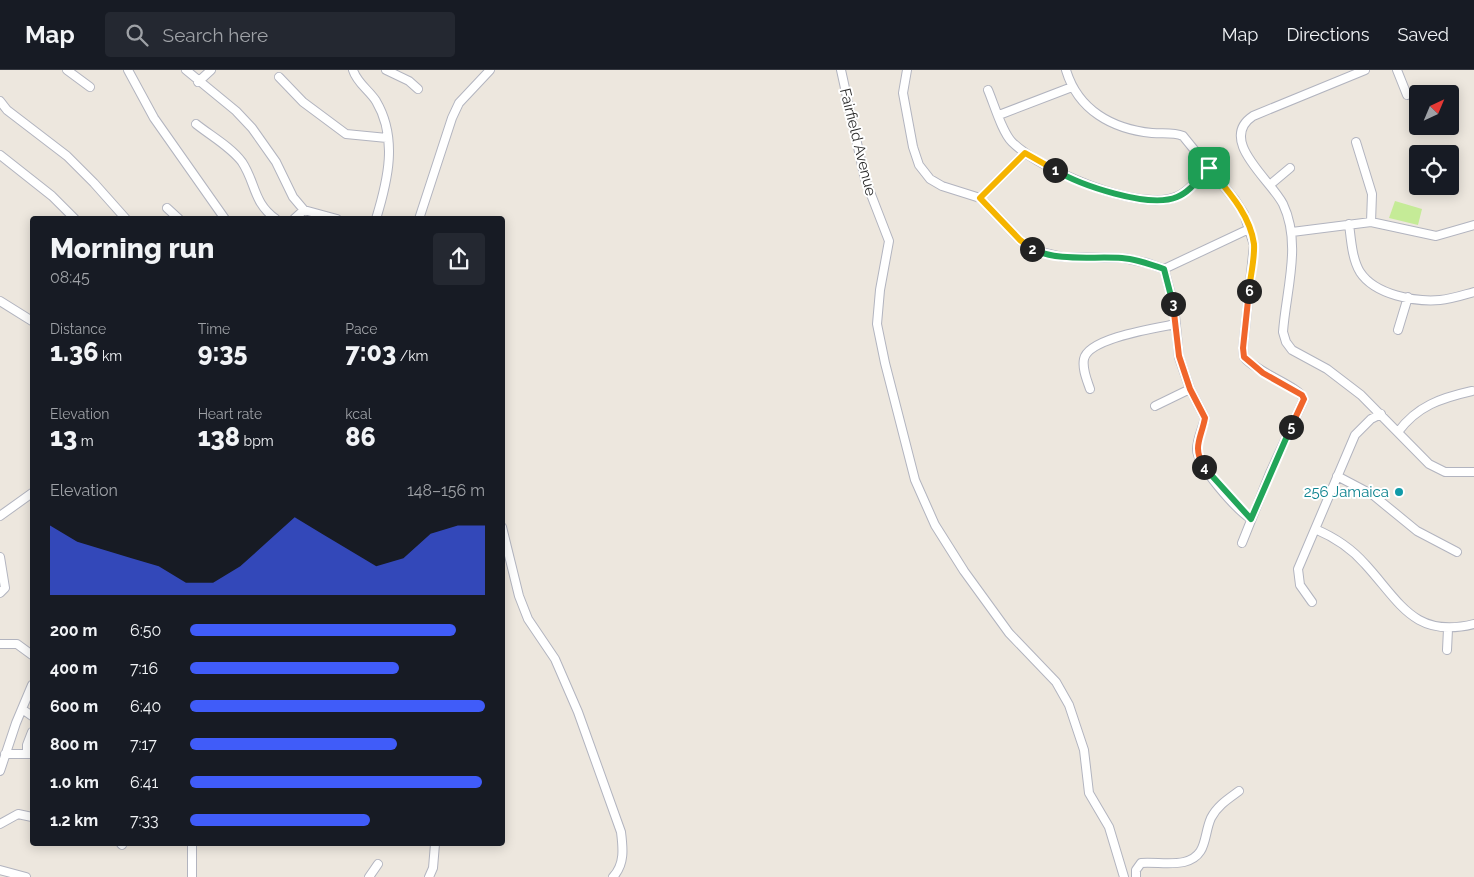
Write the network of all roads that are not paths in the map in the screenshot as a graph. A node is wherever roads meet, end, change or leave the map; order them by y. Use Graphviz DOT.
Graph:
graph roads {
  1 [pos="68,70"];
  2 [pos="128,70"];
  3 [pos="186,70"];
  4 [pos="211,70"];
  5 [pos="353,70"];
  6 [pos="386,70"];
  7 [pos="490,70"];
  8 [pos="841,70"];
  9 [pos="907,70"];
  10 [pos="1066,70"];
  11 [pos="1365,70"];
  12 [pos="1397,70"];
  13 [pos="279,77"];
  14 [pos="198,82"];
  15 [pos="90,87"];
  16 [pos="1072,87"];
  17 [pos="418,89"];
  18 [pos="988,90"];
  19 [pos="1407,95"];
  20 [pos="0,101"];
  21 [pos="999,115"];
  22 [pos="196,124"];
  23 [pos="387,138"];
  24 [pos="1356,142"];
  25 [pos="1025,153"];
  26 [pos="0,155"];
  27 [pos="1209,168"];
  28 [pos="1290,168"];
  29 [pos="1271,184"];
  30 [pos="980,198"];
  31 [pos="166,208"];
  32 [pos="304,210"];
  33 [pos="72,216"];
  34 [pos="123,216"];
  35 [pos="175,216"];
  36 [pos="222,216"];
  37 [pos="272,216"];
  38 [pos="297,216"];
  39 [pos="326,216"];
  40 [pos="377,216"];
  41 [pos="420,216"];
  42 [pos="1371,222"];
  43 [pos="1349,224"];
  44 [pos="1474,225"];
  45 [pos="1249,229"];
  46 [pos="1292,232"];
  47 [pos="1164,269"];
  48 [pos="1474,292"];
  49 [pos="1408,297"];
  50 [pos="0,301"];
  51 [pos="30,320"];
  52 [pos="1176,324"];
  53 [pos="1398,330"];
  54 [pos="1090,389"];
  55 [pos="1190,389"];
  56 [pos="1472,391"];
  57 [pos="1155,406"];
  58 [pos="1381,414"];
  59 [pos="1398,432"];
  60 [pos="1474,472"];
  61 [pos="1338,476"];
  62 [pos="30,494"];
  63 [pos="0,516"];
  64 [pos="1251,519"];
  65 [pos="1315,529"];
  66 [pos="505,539"];
  67 [pos="1242,543"];
  68 [pos="1457,552"];
  69 [pos="0,557"];
  70 [pos="0,593"];
  71 [pos="1312,602"];
  72 [pos="1474,624"];
  73 [pos="1448,629"];
  74 [pos="0,644"];
  75 [pos="1447,650"];
  76 [pos="30,653"];
  77 [pos="30,690"];
  78 [pos="22,709"];
  79 [pos="30,715"];
  80 [pos="30,737"];
  81 [pos="5,754"];
  82 [pos="30,754"];
  83 [pos="0,770"];
  84 [pos="1239,792"];
  85 [pos="30,817"];
  86 [pos="0,824"];
  87 [pos="192,846"];
  88 [pos="435,846"];
  89 [pos="378,864"];
  90 [pos="0,870"];
  91 [pos="26,877"];
  92 [pos="192,877"];
  93 [pos="370,877"];
  94 [pos="429,877"];
  95 [pos="613,877"];
  96 [pos="1124,877"];
  97 [pos="1136,877"];
  1 -- 15 [label="street"];
  2 -- 36 [label="street"];
  3 -- 14 [label="street"];
  4 -- 14 [label="street"];
  5 -- 23 [label="street"];
  6 -- 17 [label="street"];
  7 -- 41 [label="street"];
  8 -- 96 [label="street, Fairfield Avenue"];
  9 -- 30 [label="street"];
  10 -- 16 [label="street"];
  11 -- 29 [label="street"];
  12 -- 19 [label="street"];
  13 -- 23 [label="street"];
  14 -- 32 [label="street"];
  16 -- 21 [label="street"];
  16 -- 27 [label="street"];
  18 -- 21 [label="street"];
  20 -- 34 [label="street"];
  21 -- 25 [label="street"];
  22 -- 37 [label="street"];
  23 -- 40 [label="street"];
  24 -- 42 [label="street"];
  25 -- 27 [label="street"];
  25 -- 30 [label="street"];
  26 -- 33 [label="street"];
  27 -- 45 [label="street"];
  28 -- 29 [label="street"];
  29 -- 46 [label="street"];
  30 -- 47 [label="street"];
  31 -- 35 [label="street"];
  32 -- 38 [label="street"];
  32 -- 39 [label="street"];
  42 -- 43 [label="street"];
  42 -- 44 [label="street"];
  43 -- 46 [label="street"];
  43 -- 49 [label="street"];
  45 -- 47 [label="street"];
  45 -- 64 [label="street"];
  46 -- 58 [label="street"];
  47 -- 52 [label="street"];
  48 -- 49 [label="street"];
  49 -- 53 [label="street"];
  50 -- 51 [label="street"];
  52 -- 54 [label="street"];
  52 -- 55 [label="street"];
  55 -- 57 [label="street"];
  55 -- 64 [label="street"];
  56 -- 59 [label="street"];
  58 -- 59 [label="street"];
  58 -- 61 [label="street"];
  59 -- 60 [label="street"];
  61 -- 65 [label="street"];
  61 -- 68 [label="street"];
  62 -- 63 [label="street"];
  64 -- 67 [label="street"];
  65 -- 71 [label="street"];
  65 -- 73 [label="street"];
  66 -- 95 [label="street"];
  69 -- 70 [label="street"];
  72 -- 73 [label="street"];
  73 -- 75 [label="street"];
  74 -- 76 [label="street"];
  77 -- 78 [label="street"];
  78 -- 79 [label="street"];
  78 -- 81 [label="street"];
  80 -- 82 [label="street"];
  81 -- 82 [label="street"];
  81 -- 83 [label="street"];
  84 -- 97 [label="street"];
  85 -- 86 [label="street"];
  87 -- 92 [label="street"];
  88 -- 94 [label="street"];
  89 -- 93 [label="street"];
  90 -- 91 [label="street"];
}
